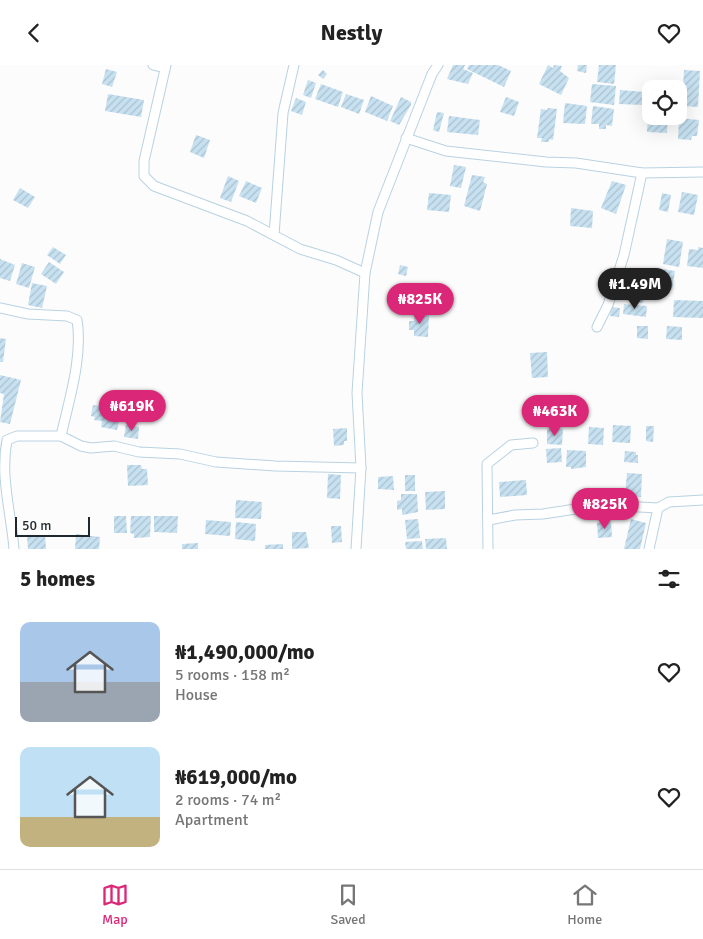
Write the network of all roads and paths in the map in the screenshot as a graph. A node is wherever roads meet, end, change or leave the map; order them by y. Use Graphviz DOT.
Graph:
graph roads {
  1 [pos="153,65"];
  2 [pos="294,65"];
  3 [pos="438,65"];
  4 [pos="166,67"];
  5 [pos="406,138"];
  6 [pos="703,172"];
  7 [pos="642,173"];
  8 [pos="274,235"];
  9 [pos="365,273"];
  10 [pos="0,308"];
  11 [pos="597,327"];
  12 [pos="61,436"];
  13 [pos="533,443"];
  14 [pos="361,467"];
  15 [pos="703,500"];
  16 [pos="658,508"];
  17 [pos="488,520"];
  18 [pos="14,549"];
  19 [pos="356,549"];
  20 [pos="488,549"];
  21 [pos="649,549"];
  1 -- 4 [label="street"];
  2 -- 8 [label="street"];
  3 -- 5 [label="street"];
  4 -- 8 [label="street"];
  5 -- 7 [label="street"];
  5 -- 9 [label="street"];
  6 -- 7 [label="street"];
  7 -- 11 [label="street"];
  8 -- 9 [label="street"];
  9 -- 14 [label="street"];
  10 -- 12 [label="street"];
  12 -- 14 [label="street"];
  12 -- 18 [label="street"];
  13 -- 17 [label="street"];
  14 -- 19 [label="street"];
  15 -- 16 [label="street"];
  16 -- 17 [label="street"];
  16 -- 21 [label="street"];
  17 -- 20 [label="street"];
}
